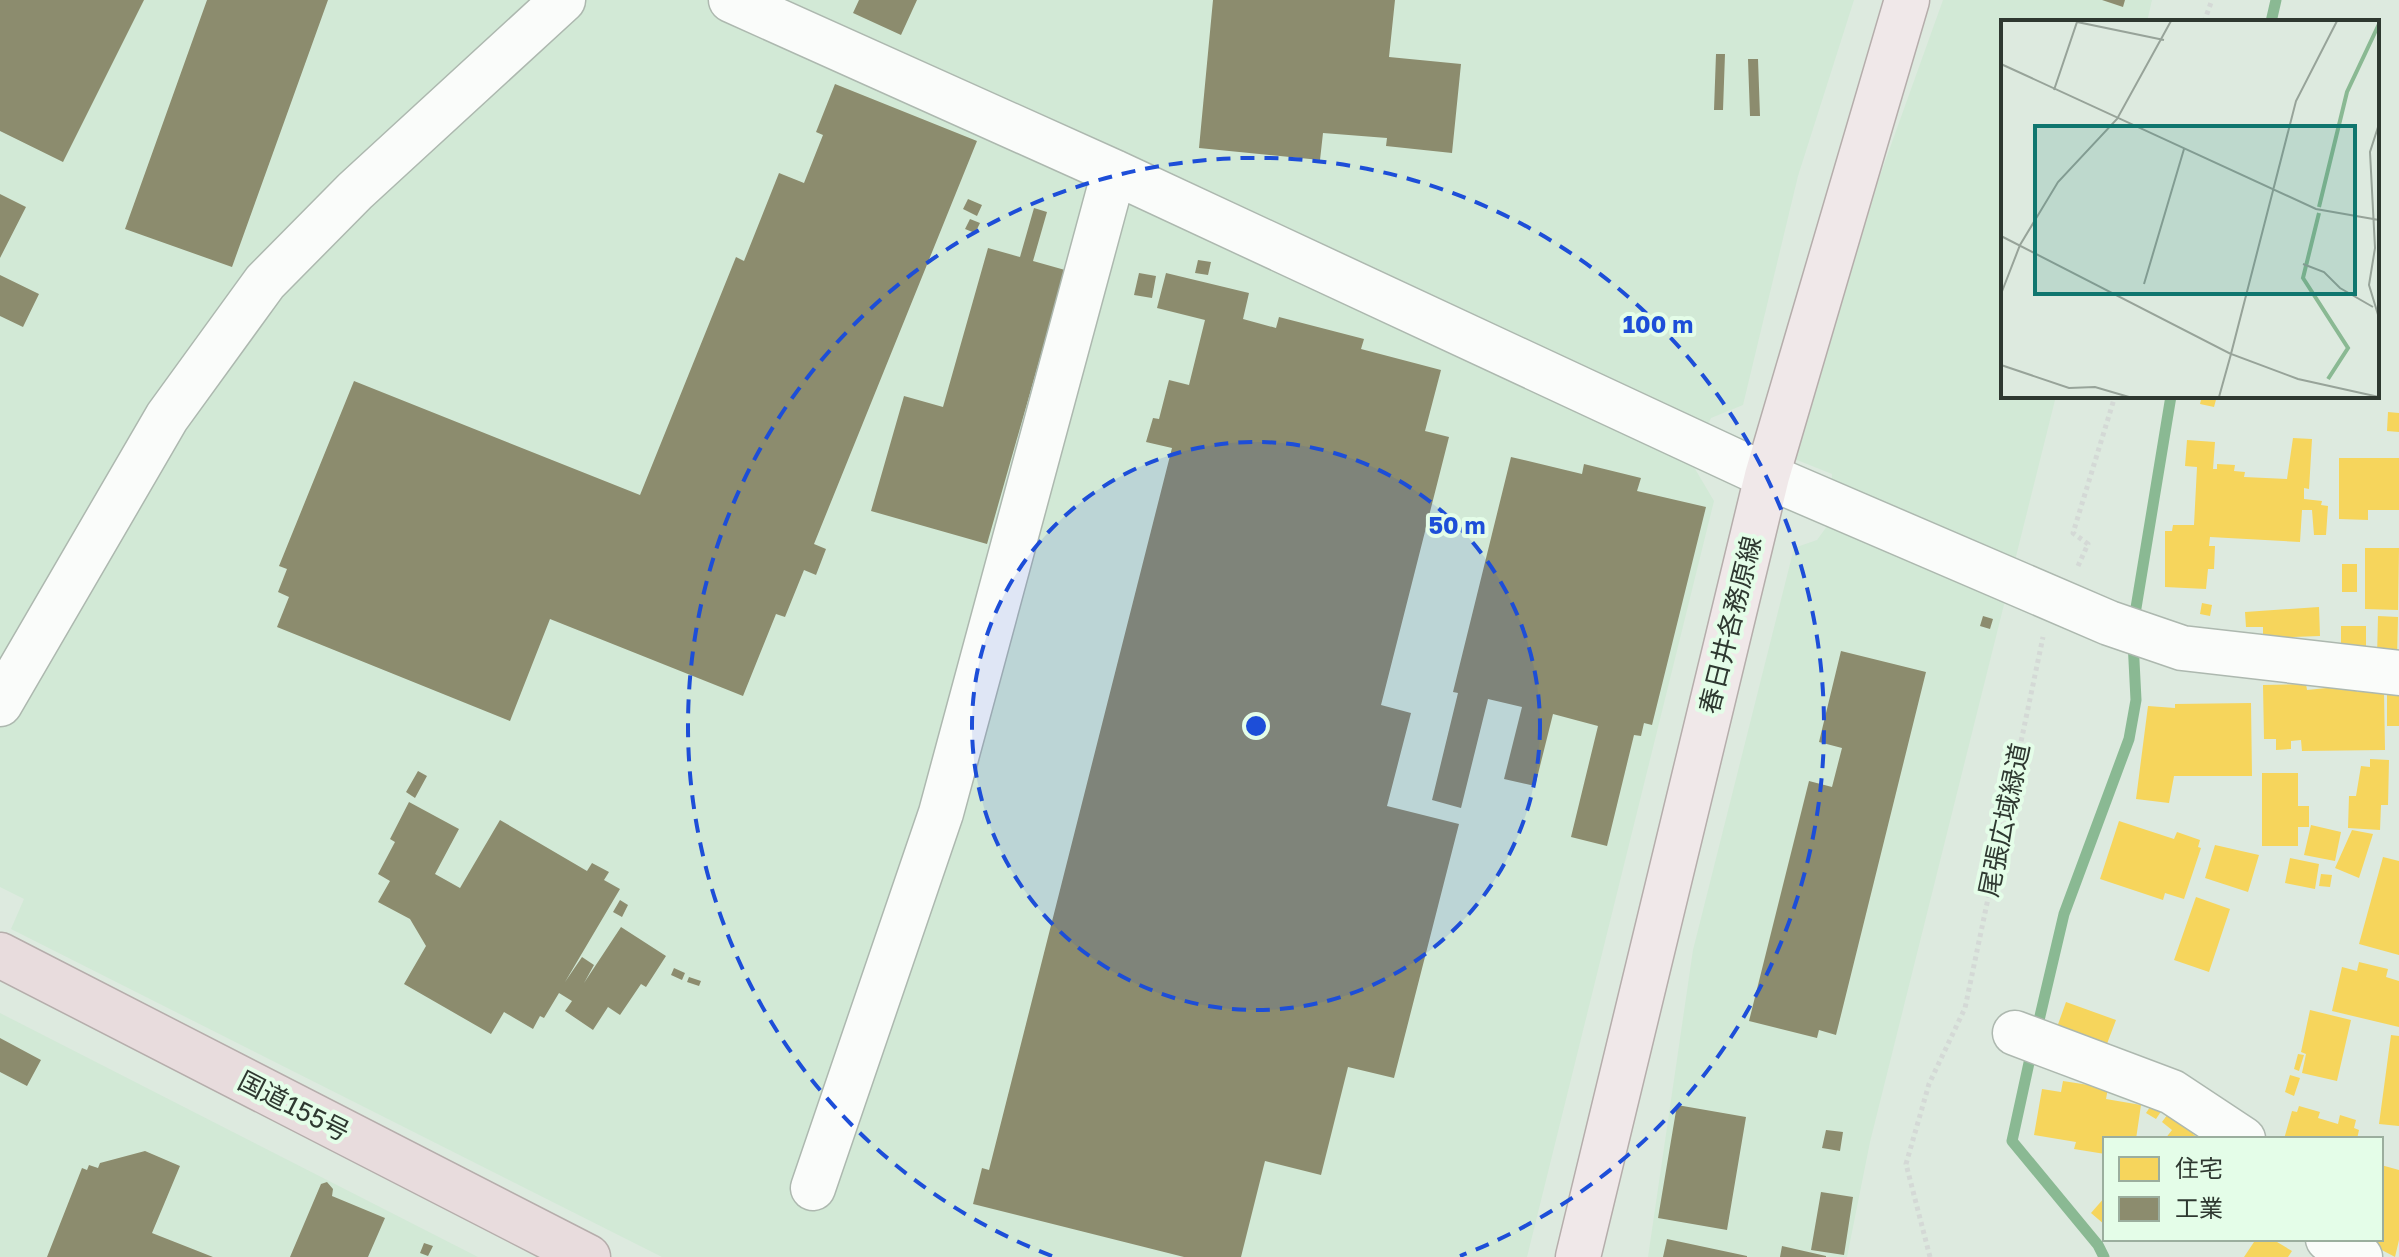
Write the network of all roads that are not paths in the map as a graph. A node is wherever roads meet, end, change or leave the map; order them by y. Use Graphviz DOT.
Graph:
graph roads {
  1 [pos="563,0"];
  2 [pos="731,0"];
  3 [pos="1907,0"];
  4 [pos="1114,172"];
  5 [pos="1767,476"];
  6 [pos="2399,673"];
  7 [pos="0,704"];
  8 [pos="0,955"];
  9 [pos="2015,1033"];
  10 [pos="2240,1137"];
  11 [pos="813,1188"];
  12 [pos="2332,1241"];
  13 [pos="588,1257"];
  14 [pos="1578,1257"];
  15 [pos="2360,1257"];
  1 -- 7 [label="street"];
  2 -- 4 [label="street"];
  3 -- 5 [label="main road, 春日井各務原線"];
  4 -- 5 [label="street"];
  4 -- 11 [label="street"];
  5 -- 6 [label="street"];
  5 -- 14 [label="main road, 春日井各務原線"];
  8 -- 13 [label="highway, 国道155号"];
  9 -- 10 [label="street"];
  12 -- 15 [label="street"];
}
